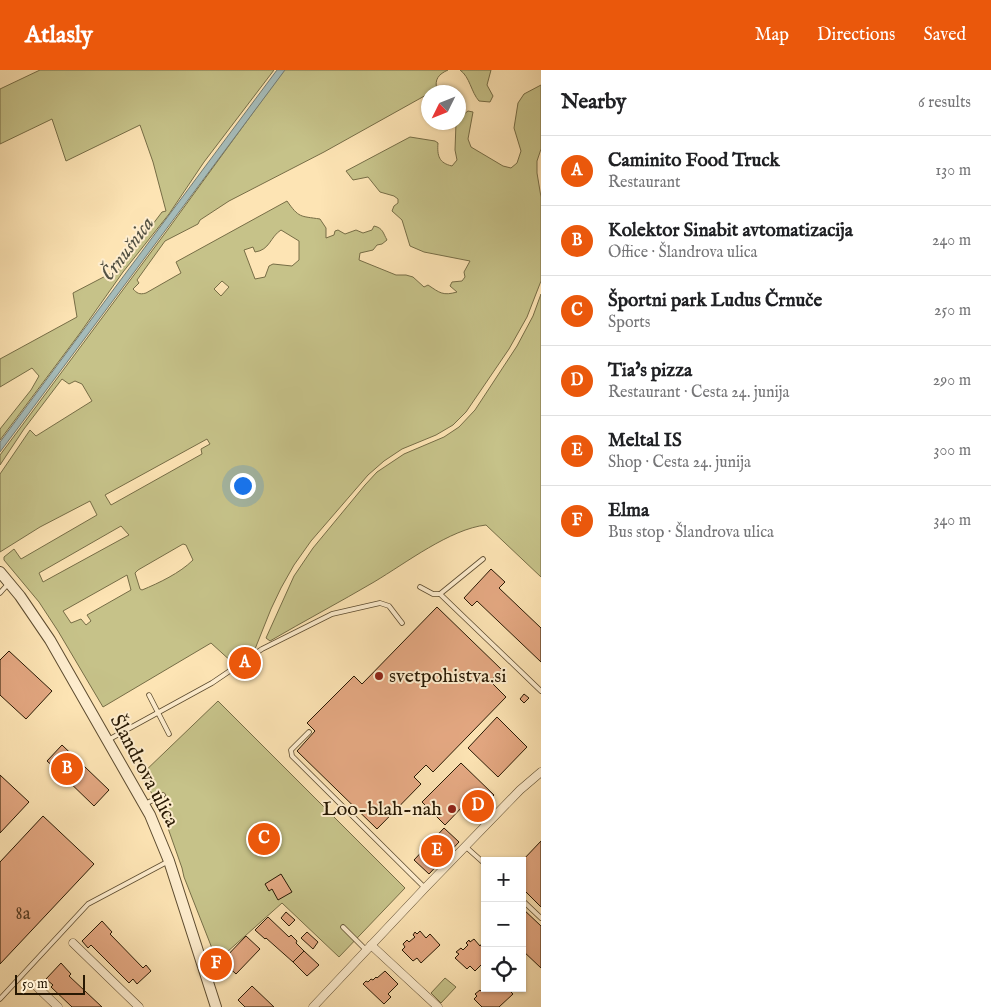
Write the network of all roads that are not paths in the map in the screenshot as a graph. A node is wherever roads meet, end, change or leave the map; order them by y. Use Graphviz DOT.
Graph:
graph roads {
  1 [pos="483,559"];
  2 [pos="0,572"];
  3 [pos="9,582"];
  4 [pos="420,586"];
  5 [pos="0,593"];
  6 [pos="440,594"];
  7 [pos="402,623"];
  8 [pos="541,691"];
  9 [pos="149,695"];
  10 [pos="158,712"];
  11 [pos="309,732"];
  12 [pos="170,734"];
  13 [pos="108,740"];
  14 [pos="541,772"];
  15 [pos="163,795"];
  16 [pos="145,804"];
  17 [pos="466,847"];
  18 [pos="481,860"];
  19 [pos="169,861"];
  20 [pos="425,888"];
  21 [pos="524,902"];
  22 [pos="541,918"];
  23 [pos="343,927"];
  24 [pos="73,944"];
  25 [pos="369,948"];
  26 [pos="35,985"];
  27 [pos="0,999"];
  28 [pos="58,1007"];
  29 [pos="139,1007"];
  30 [pos="216,1007"];
  31 [pos="314,1007"];
  32 [pos="438,1007"];
  1 -- 6 [label="lane"];
  2 -- 3 [label="street, Šlandrova ulica"];
  3 -- 5 [label="lane"];
  3 -- 13 [label="street, Šlandrova ulica"];
  4 -- 6 [label="lane"];
  6 -- 8 [label="lane"];
  7 -- 10 [label="lane"];
  9 -- 10 [label="lane"];
  10 -- 12 [label="lane"];
  10 -- 13 [label="lane"];
  11 -- 20 [label="lane"];
  13 -- 16 [label="street, Šlandrova ulica"];
  14 -- 17 [label="street"];
  15 -- 16 [label="lane"];
  16 -- 19 [label="street, Šlandrova ulica"];
  17 -- 18 [label="lane"];
  17 -- 20 [label="street"];
  19 -- 27 [label="lane"];
  19 -- 30 [label="street, Šlandrova ulica"];
  20 -- 25 [label="street"];
  21 -- 22 [label="lane"];
  23 -- 25 [label="lane"];
  24 -- 29 [label="street"];
  25 -- 31 [label="street"];
  25 -- 32 [label="street"];
  26 -- 28 [label="street"];
}
